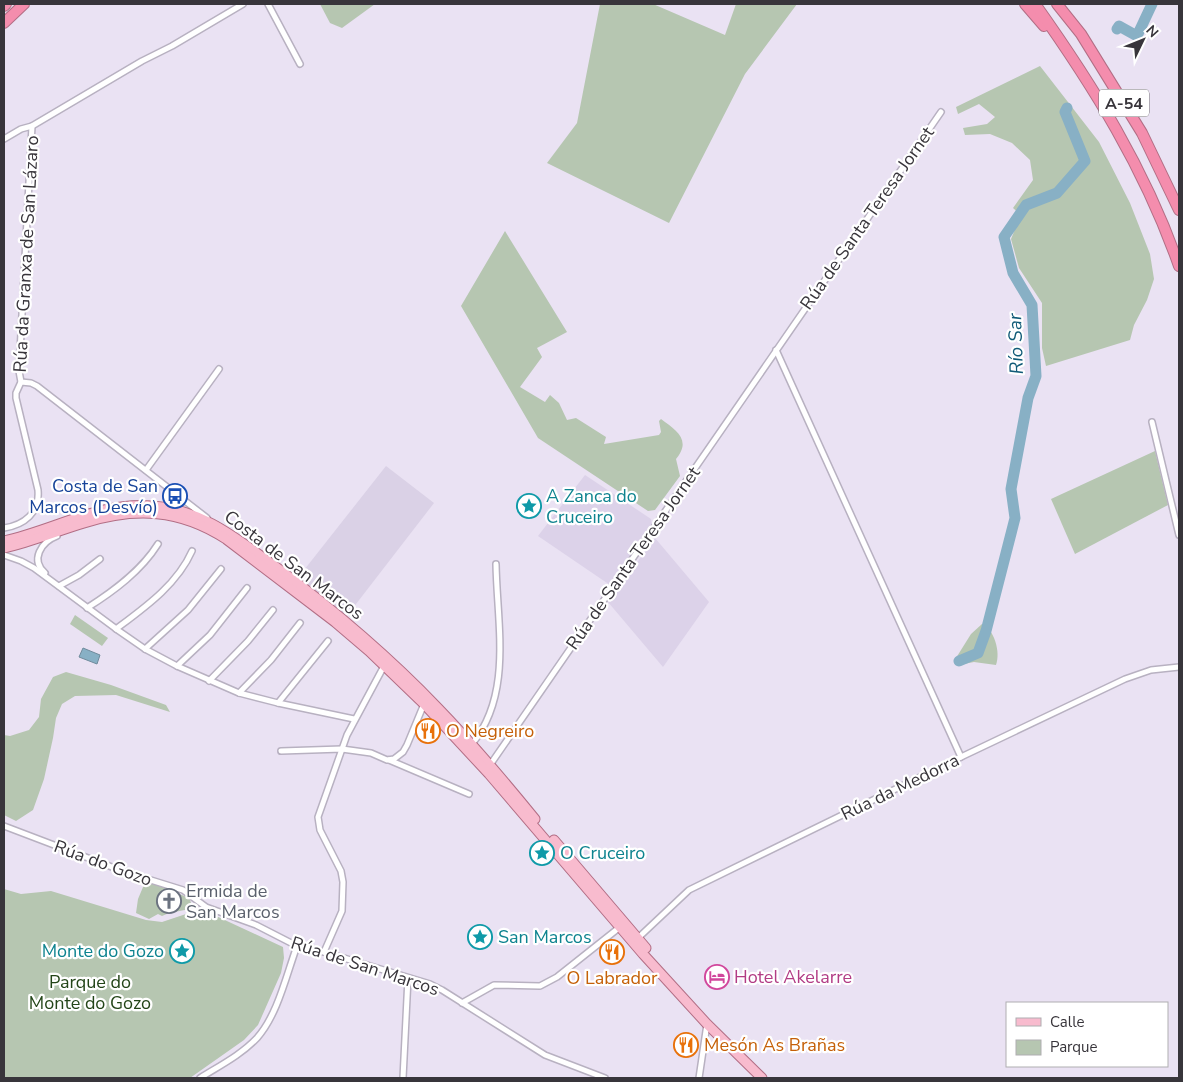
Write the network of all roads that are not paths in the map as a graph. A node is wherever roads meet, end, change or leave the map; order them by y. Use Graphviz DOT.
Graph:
graph roads {
  1 [pos="24,4"];
  2 [pos="243,4"];
  3 [pos="268,4"];
  4 [pos="1025,4"];
  5 [pos="1035,4"];
  6 [pos="1057,4"];
  7 [pos="4,23"];
  8 [pos="1072,57"];
  9 [pos="300,64"];
  10 [pos="941,112"];
  11 [pos="32,126"];
  12 [pos="4,139"];
  13 [pos="1179,210"];
  14 [pos="1179,266"];
  15 [pos="776,350"];
  16 [pos="219,369"];
  17 [pos="21,382"];
  18 [pos="1152,422"];
  19 [pos="146,470"];
  20 [pos="183,510"];
  21 [pos="162,513"];
  22 [pos="84,522"];
  23 [pos="4,528"];
  24 [pos="217,529"];
  25 [pos="1179,535"];
  26 [pos="4,541"];
  27 [pos="158,544"];
  28 [pos="4,548"];
  29 [pos="192,551"];
  30 [pos="4,555"];
  31 [pos="100,559"];
  32 [pos="496,564"];
  33 [pos="221,569"];
  34 [pos="52,580"];
  35 [pos="59,586"];
  36 [pos="247,588"];
  37 [pos="87,608"];
  38 [pos="273,610"];
  39 [pos="300,623"];
  40 [pos="116,629"];
  41 [pos="356,630"];
  42 [pos="328,641"];
  43 [pos="145,648"];
  44 [pos="177,666"];
  45 [pos="1179,667"];
  46 [pos="382,670"];
  47 [pos="209,681"];
  48 [pos="240,693"];
  49 [pos="424,698"];
  50 [pos="278,703"];
  51 [pos="354,719"];
  52 [pos="451,732"];
  53 [pos="472,744"];
  54 [pos="342,749"];
  55 [pos="281,750"];
  56 [pos="960,757"];
  57 [pos="387,760"];
  58 [pos="490,765"];
  59 [pos="469,794"];
  60 [pos="531,823"];
  61 [pos="4,826"];
  62 [pos="200,902"];
  63 [pos="620,927"];
  64 [pos="638,938"];
  65 [pos="297,946"];
  66 [pos="324,952"];
  67 [pos="643,954"];
  68 [pos="408,978"];
  69 [pos="462,1003"];
  70 [pos="689,1003"];
  71 [pos="707,1024"];
  72 [pos="200,1078"];
  73 [pos="403,1078"];
  74 [pos="606,1078"];
  75 [pos="699,1078"];
  76 [pos="762,1078"];
  1 -- 7 [label="highway"];
  2 -- 11 [label="street, Rúa da Granxa de San Lázaro"];
  3 -- 9 [label="street"];
  4 -- 8 [label="highway"];
  5 -- 8 [label="highway, A-54"];
  6 -- 13 [label="highway, A-54"];
  8 -- 14 [label="highway, A-54"];
  10 -- 15 [label="street, Rúa de Santa Teresa Jornet"];
  11 -- 12 [label="street, Rúa da Granxa de San Lázaro"];
  11 -- 17 [label="street, Rúa da Granxa de San Lázaro"];
  15 -- 56 [label="street"];
  15 -- 58 [label="street, Rúa de Santa Teresa Jornet"];
  16 -- 19 [label="street"];
  17 -- 19 [label="street, Rúa da Granxa de San Lázaro"];
  17 -- 23 [label="street, Rúa da Granxa de San Lázaro"];
  18 -- 25 [label="street"];
  19 -- 20 [label="street, Rúa da Granxa de San Lázaro"];
  20 -- 21 [label="main road"];
  20 -- 24 [label="main road, Costa de San Marcos"];
  20 -- 26 [label="main road, Costa de San Marcos"];
  21 -- 22 [label="main road, Costa de San Marcos"];
  21 -- 24 [label="main road, Costa de San Marcos"];
  22 -- 28 [label="main road, Costa de San Marcos"];
  22 -- 34 [label="street"];
  24 -- 41 [label="main road, Costa de San Marcos"];
  24 -- 46 [label="main road, Costa de San Marcos"];
  27 -- 37 [label="street"];
  29 -- 40 [label="street"];
  30 -- 34 [label="street"];
  31 -- 35 [label="street"];
  32 -- 53 [label="street"];
  33 -- 43 [label="street"];
  34 -- 35 [label="street"];
  35 -- 37 [label="street"];
  36 -- 44 [label="street"];
  37 -- 40 [label="street"];
  38 -- 47 [label="street"];
  39 -- 48 [label="street"];
  40 -- 43 [label="street"];
  41 -- 46 [label="main road"];
  41 -- 49 [label="main road, Costa de San Marcos"];
  42 -- 50 [label="street"];
  43 -- 44 [label="street"];
  44 -- 47 [label="street"];
  45 -- 56 [label="street, Rúa da Medorra"];
  46 -- 49 [label="main road, Costa de San Marcos"];
  46 -- 49 [label="main road"];
  46 -- 51 [label="street"];
  47 -- 48 [label="street"];
  48 -- 50 [label="street"];
  49 -- 52 [label="main road"];
  49 -- 53 [label="main road"];
  49 -- 57 [label="street"];
  50 -- 51 [label="street"];
  51 -- 54 [label="street"];
  52 -- 58 [label="main road"];
  52 -- 60 [label="main road"];
  53 -- 58 [label="main road"];
  54 -- 55 [label="street"];
  54 -- 57 [label="street"];
  54 -- 66 [label="street"];
  56 -- 64 [label="street, Rúa da Medorra"];
  57 -- 59 [label="street"];
  58 -- 60 [label="main road"];
  58 -- 64 [label="main road"];
  60 -- 63 [label="main road"];
  61 -- 62 [label="street, Rúa do Gozo"];
  62 -- 65 [label="street, Rúa de San Marcos"];
  63 -- 64 [label="main road"];
  63 -- 67 [label="main road"];
  63 -- 69 [label="street"];
  64 -- 67 [label="main road"];
  64 -- 70 [label="main road"];
  65 -- 66 [label="street, Rúa de San Marcos"];
  65 -- 72 [label="street"];
  66 -- 68 [label="street, Rúa de San Marcos"];
  67 -- 70 [label="main road"];
  68 -- 69 [label="street, Rúa de San Marcos"];
  68 -- 73 [label="street"];
  69 -- 74 [label="street, Rúa de San Marcos"];
  70 -- 71 [label="main road"];
  71 -- 75 [label="street"];
  71 -- 76 [label="main road"];
}
